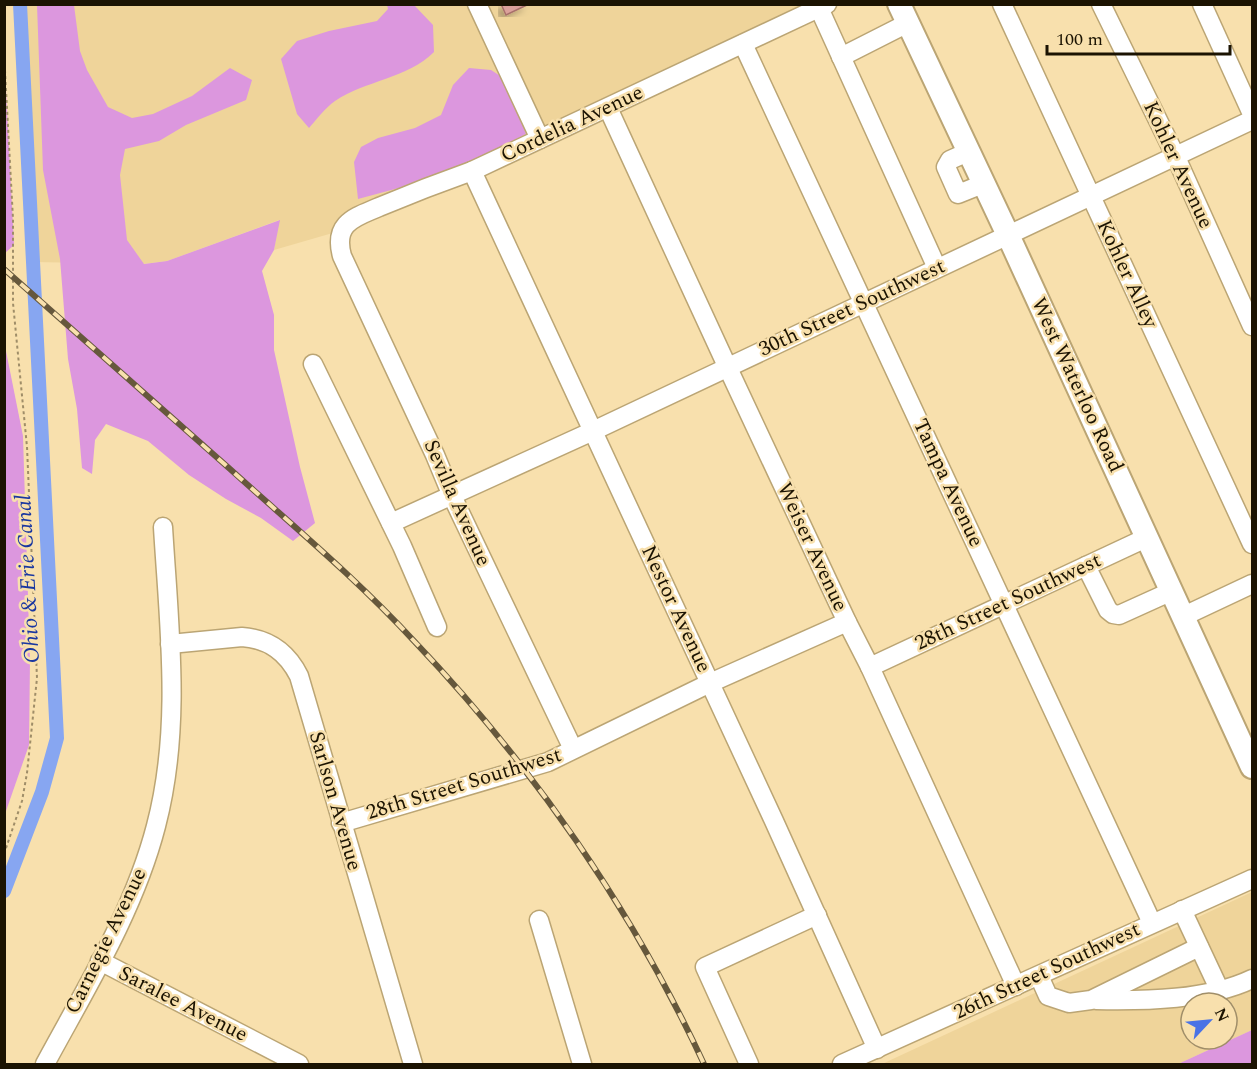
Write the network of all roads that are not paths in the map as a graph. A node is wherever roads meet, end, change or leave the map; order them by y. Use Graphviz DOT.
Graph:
graph roads {
  1 [pos="477,4"];
  2 [pos="1002,4"];
  3 [pos="1101,4"];
  4 [pos="1202,4"];
  5 [pos="823,6"];
  6 [pos="903,14"];
  7 [pos="743,44"];
  8 [pos="841,57"];
  9 [pos="608,108"];
  10 [pos="1252,114"];
  11 [pos="1252,120"];
  12 [pos="540,139"];
  13 [pos="1174,155"];
  14 [pos="472,171"];
  15 [pos="1091,197"];
  16 [pos="1008,234"];
  17 [pos="342,256"];
  18 [pos="937,268"];
  19 [pos="863,302"];
  20 [pos="1252,326"];
  21 [pos="314,364"];
  22 [pos="727,366"];
  23 [pos="593,431"];
  24 [pos="452,496"];
  25 [pos="391,522"];
  26 [pos="163,527"];
  27 [pos="1146,538"];
  28 [pos="1252,544"];
  29 [pos="1086,566"];
  30 [pos="1252,584"];
  31 [pos="1172,591"];
  32 [pos="1005,604"];
  33 [pos="1184,616"];
  34 [pos="847,622"];
  35 [pos="437,627"];
  36 [pos="170,644"];
  37 [pos="870,667"];
  38 [pos="710,683"];
  39 [pos="573,749"];
  40 [pos="1252,767"];
  41 [pos="341,823"];
  42 [pos="1252,879"];
  43 [pos="1182,910"];
  44 [pos="817,915"];
  45 [pos="539,921"];
  46 [pos="1152,923"];
  47 [pos="1199,947"];
  48 [pos="100,961"];
  49 [pos="1039,976"];
  50 [pos="1252,979"];
  51 [pos="1016,986"];
  52 [pos="1220,991"];
  53 [pos="1179,997"];
  54 [pos="1091,1000"];
  55 [pos="876,1049"];
  56 [pos="45,1065"];
  57 [pos="299,1065"];
  58 [pos="413,1065"];
  59 [pos="582,1065"];
  60 [pos="749,1065"];
  61 [pos="842,1065"];
  1 -- 12 [label="street"];
  2 -- 15 [label="street, Kohler Alley"];
  3 -- 13 [label="street, Kohler Avenue"];
  4 -- 10 [label="street"];
  5 -- 7 [label="street, Cordelia Avenue"];
  5 -- 8 [label="street"];
  6 -- 8 [label="street"];
  6 -- 16 [label="main road, West Waterloo Road"];
  7 -- 9 [label="street, Cordelia Avenue"];
  7 -- 19 [label="street, Tampa Avenue"];
  8 -- 18 [label="street"];
  9 -- 12 [label="street, Cordelia Avenue"];
  9 -- 22 [label="street, Weiser Avenue"];
  11 -- 13 [label="street, 30th Street Southwest"];
  12 -- 14 [label="street, Cordelia Avenue"];
  13 -- 15 [label="street, 30th Street Southwest"];
  13 -- 20 [label="street, Kohler Avenue"];
  14 -- 17 [label="street, Cordelia Avenue"];
  14 -- 23 [label="street, Nestor Avenue"];
  15 -- 16 [label="street, 30th Street Southwest"];
  15 -- 28 [label="street, Kohler Alley"];
  16 -- 18 [label="street, 30th Street Southwest"];
  16 -- 27 [label="main road, West Waterloo Road"];
  17 -- 24 [label="street, Sevilla Avenue"];
  18 -- 19 [label="street, 30th Street Southwest"];
  19 -- 22 [label="street, 30th Street Southwest"];
  19 -- 32 [label="street, Tampa Avenue"];
  21 -- 25 [label="street"];
  22 -- 23 [label="street, 30th Street Southwest"];
  22 -- 34 [label="street, Weiser Avenue"];
  23 -- 24 [label="street, 30th Street Southwest"];
  23 -- 38 [label="street, Nestor Avenue"];
  24 -- 25 [label="street, 30th Street Southwest"];
  24 -- 39 [label="street, Sevilla Avenue"];
  25 -- 35 [label="street"];
  26 -- 36 [label="street, Carnegie Avenue"];
  27 -- 29 [label="street, 28th Street Southwest"];
  27 -- 31 [label="main road, West Waterloo Road"];
  29 -- 31 [label="street"];
  29 -- 32 [label="street, 28th Street Southwest"];
  30 -- 33 [label="street"];
  31 -- 33 [label="main road, West Waterloo Road"];
  32 -- 37 [label="street, 28th Street Southwest"];
  32 -- 46 [label="street, Tampa Avenue"];
  33 -- 40 [label="main road, West Waterloo Road"];
  34 -- 37 [label="street, Weiser Avenue"];
  34 -- 38 [label="street, 28th Street Southwest"];
  36 -- 41 [label="street, Sarlson Avenue"];
  36 -- 48 [label="street, Carnegie Avenue"];
  37 -- 51 [label="street, Weiser Avenue"];
  38 -- 39 [label="street, 28th Street Southwest"];
  38 -- 44 [label="street, Nestor Avenue"];
  39 -- 41 [label="street, 28th Street Southwest"];
  41 -- 58 [label="street, Sarlson Avenue"];
  42 -- 43 [label="street, 26th Street Southwest"];
  43 -- 46 [label="street, 26th Street Southwest"];
  43 -- 47 [label="street"];
  44 -- 55 [label="street, Nestor Avenue"];
  44 -- 60 [label="street"];
  45 -- 59 [label="street"];
  46 -- 49 [label="street, 26th Street Southwest"];
  47 -- 52 [label="street"];
  47 -- 54 [label="street"];
  48 -- 56 [label="street, Carnegie Avenue"];
  48 -- 57 [label="street, Saralee Avenue"];
  49 -- 51 [label="street, 26th Street Southwest"];
  49 -- 54 [label="street"];
  50 -- 52 [label="street"];
  51 -- 55 [label="street, 26th Street Southwest"];
  53 -- 54 [label="street"];
  55 -- 61 [label="street, 26th Street Southwest"];
}
